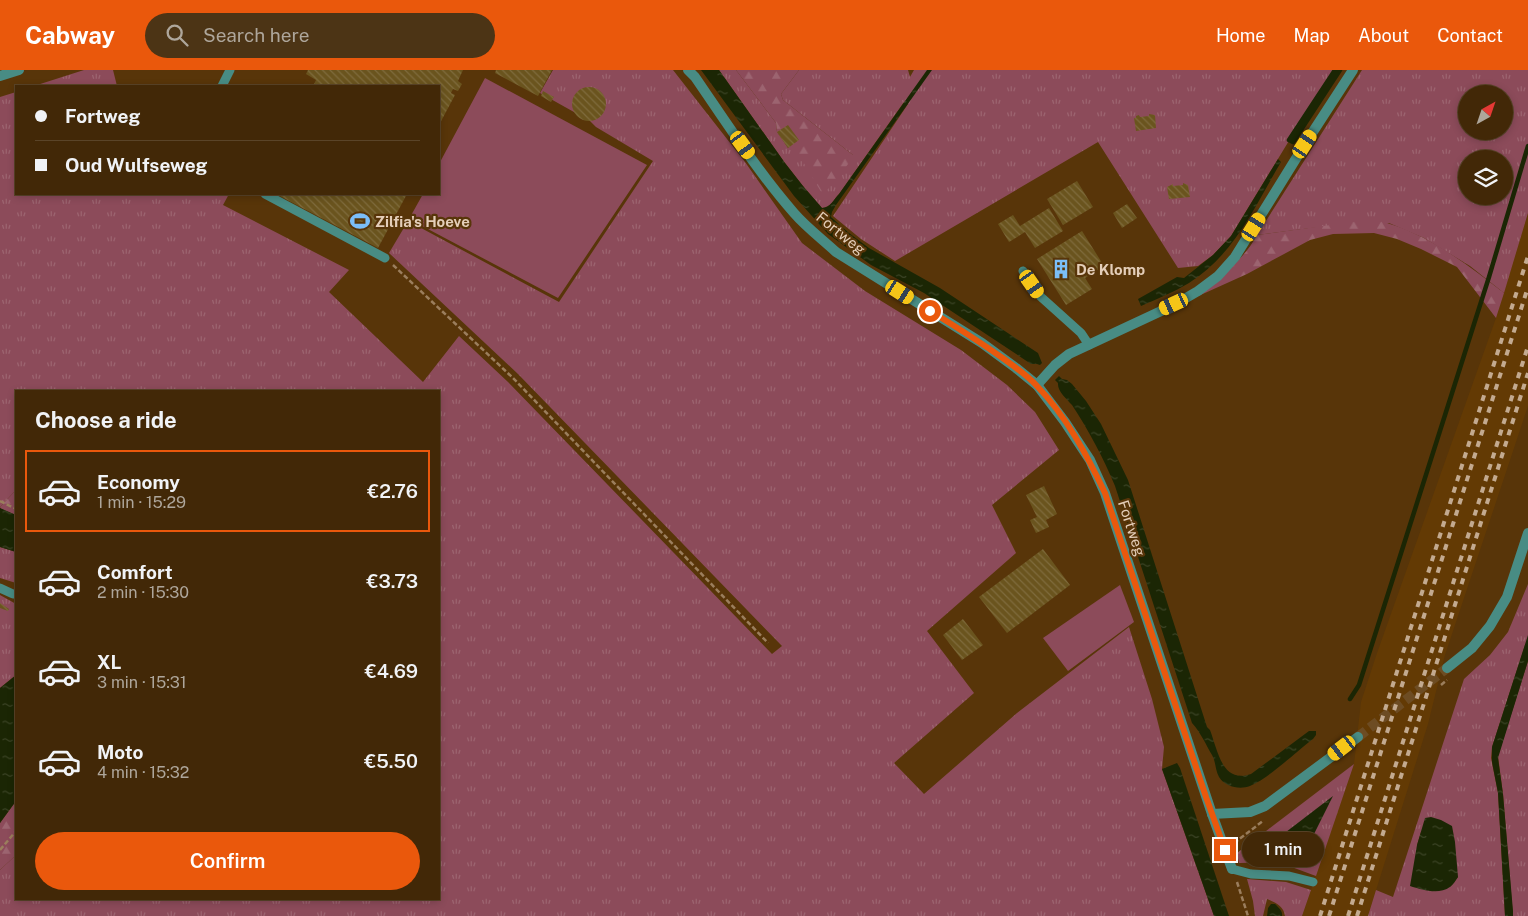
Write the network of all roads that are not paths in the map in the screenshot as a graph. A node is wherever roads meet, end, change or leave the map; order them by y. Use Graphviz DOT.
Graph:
graph roads {
  1 [pos="19,70"];
  2 [pos="230,70"];
  3 [pos="688,70"];
  4 [pos="1354,70"];
  5 [pos="0,76"];
  6 [pos="222,85"];
  7 [pos="267,195"];
  8 [pos="385,258"];
  9 [pos="1023,271"];
  10 [pos="1089,344"];
  11 [pos="1037,385"];
  12 [pos="1528,533"];
  13 [pos="0,588"];
  14 [pos="13,594"];
  15 [pos="1447,668"];
  16 [pos="1358,737"];
  17 [pos="1212,814"];
  18 [pos="1232,869"];
  19 [pos="1313,882"];
  1 -- 5 [label="street"];
  2 -- 6 [label="lane"];
  3 -- 11 [label="street, Fortweg"];
  4 -- 10 [label="street"];
  7 -- 8 [label="lane"];
  9 -- 10 [label="lane"];
  10 -- 11 [label="street"];
  11 -- 17 [label="street, Fortweg"];
  12 -- 15 [label="street"];
  13 -- 14 [label="lane"];
  16 -- 17 [label="street"];
  17 -- 18 [label="street, Fortweg"];
  18 -- 19 [label="lane"];
}
